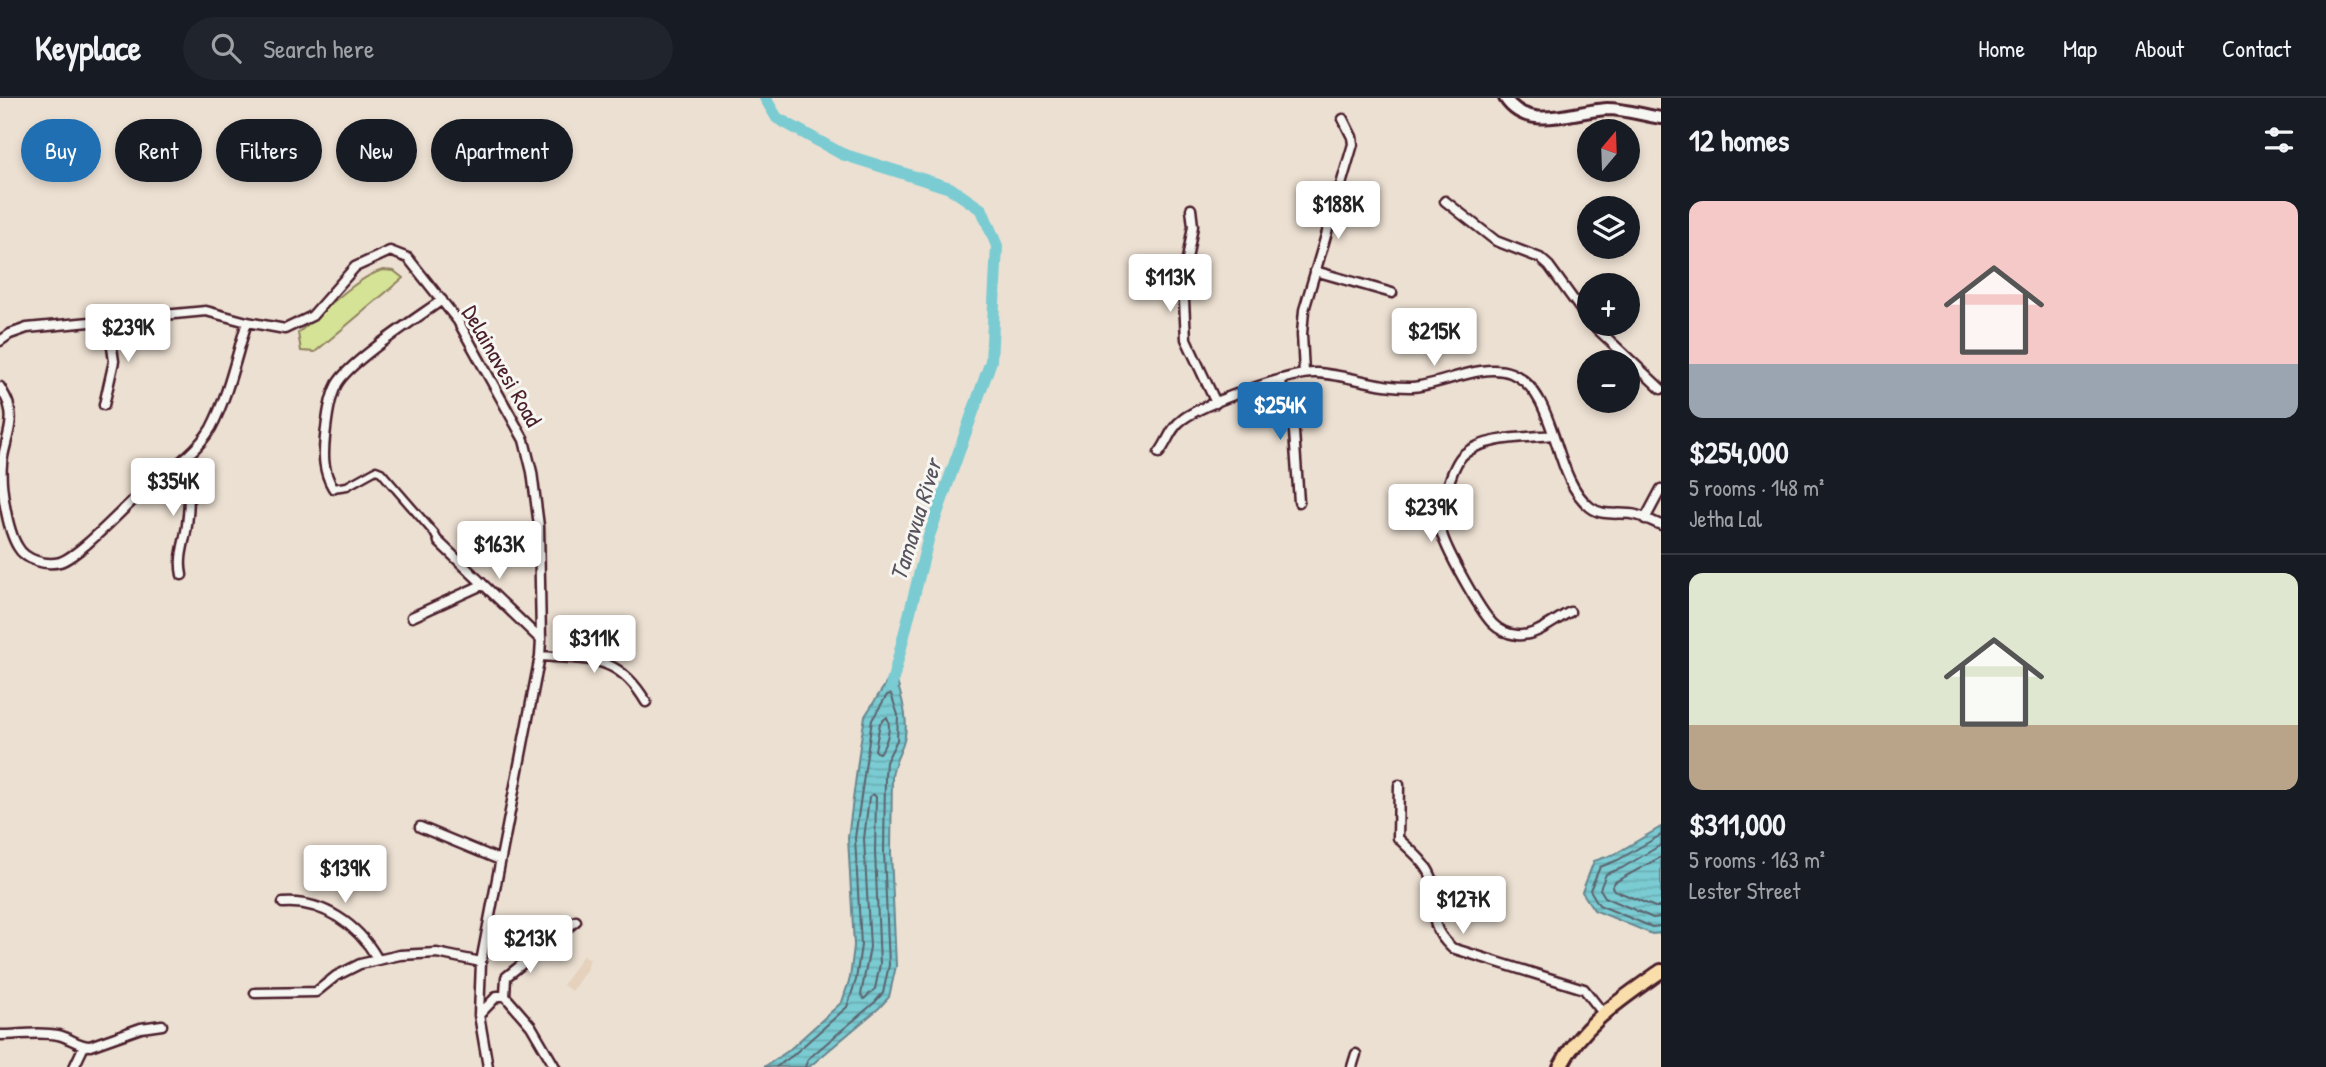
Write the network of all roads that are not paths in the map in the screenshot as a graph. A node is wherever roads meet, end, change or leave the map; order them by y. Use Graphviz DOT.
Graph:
graph roads {
  1 [pos="1504,98"];
  2 [pos="1661,118"];
  3 [pos="1343,119"];
  4 [pos="1444,201"];
  5 [pos="1191,209"];
  6 [pos="1315,271"];
  7 [pos="1392,293"];
  8 [pos="442,300"];
  9 [pos="1577,304"];
  10 [pos="108,320"];
  11 [pos="247,322"];
  12 [pos="1605,336"];
  13 [pos="0,341"];
  14 [pos="1304,373"];
  15 [pos="1280,379"];
  16 [pos="0,387"];
  17 [pos="1661,389"];
  18 [pos="1216,403"];
  19 [pos="104,405"];
  20 [pos="1553,435"];
  21 [pos="1159,453"];
  22 [pos="186,457"];
  23 [pos="333,488"];
  24 [pos="1661,489"];
  25 [pos="1299,502"];
  26 [pos="1645,519"];
  27 [pos="1661,525"];
  28 [pos="439,542"];
  29 [pos="182,575"];
  30 [pos="482,585"];
  31 [pos="1570,612"];
  32 [pos="412,617"];
  33 [pos="541,640"];
  34 [pos="540,656"];
  35 [pos="646,702"];
  36 [pos="1399,785"];
  37 [pos="420,827"];
  38 [pos="500,860"];
  39 [pos="283,903"];
  40 [pos="576,921"];
  41 [pos="377,958"];
  42 [pos="481,962"];
  43 [pos="1661,971"];
  44 [pos="255,993"];
  45 [pos="505,996"];
  46 [pos="1603,1013"];
  47 [pos="479,1015"];
  48 [pos="162,1025"];
  49 [pos="0,1035"];
  50 [pos="84,1046"];
  51 [pos="1356,1054"];
  52 [pos="74,1067"];
  53 [pos="488,1067"];
  54 [pos="555,1067"];
  55 [pos="1352,1067"];
  56 [pos="1560,1067"];
  1 -- 2 [label="street"];
  3 -- 6 [label="street"];
  4 -- 9 [label="street"];
  5 -- 18 [label="street"];
  6 -- 7 [label="street"];
  6 -- 14 [label="street"];
  8 -- 11 [label="street, Delainavesi Road"];
  8 -- 23 [label="street"];
  8 -- 33 [label="street, Delainavesi Road"];
  10 -- 11 [label="street, Delainavesi Road"];
  10 -- 13 [label="street, Delainavesi Road"];
  10 -- 19 [label="street"];
  11 -- 22 [label="street"];
  12 -- 17 [label="street"];
  14 -- 15 [label="street"];
  14 -- 20 [label="street"];
  15 -- 18 [label="street"];
  15 -- 25 [label="street"];
  16 -- 22 [label="street"];
  18 -- 21 [label="street"];
  20 -- 26 [label="street"];
  20 -- 31 [label="street"];
  22 -- 29 [label="street"];
  23 -- 28 [label="street"];
  24 -- 26 [label="street"];
  26 -- 27 [label="street"];
  28 -- 30 [label="street"];
  30 -- 32 [label="street"];
  30 -- 33 [label="street"];
  33 -- 34 [label="street, Delainavesi Road"];
  34 -- 35 [label="street"];
  34 -- 38 [label="street, Delainavesi Road"];
  36 -- 46 [label="street"];
  37 -- 38 [label="street"];
  38 -- 42 [label="street, Delainavesi Road"];
  39 -- 41 [label="street"];
  40 -- 45 [label="street"];
  41 -- 42 [label="street"];
  41 -- 44 [label="street"];
  42 -- 47 [label="street, Delainavesi Road"];
  43 -- 46 [label="main road"];
  45 -- 47 [label="street"];
  45 -- 54 [label="street"];
  46 -- 56 [label="main road"];
  47 -- 53 [label="street, Delainavesi Road"];
  48 -- 50 [label="street"];
  49 -- 50 [label="street"];
  50 -- 52 [label="street"];
  51 -- 55 [label="street"];
}
